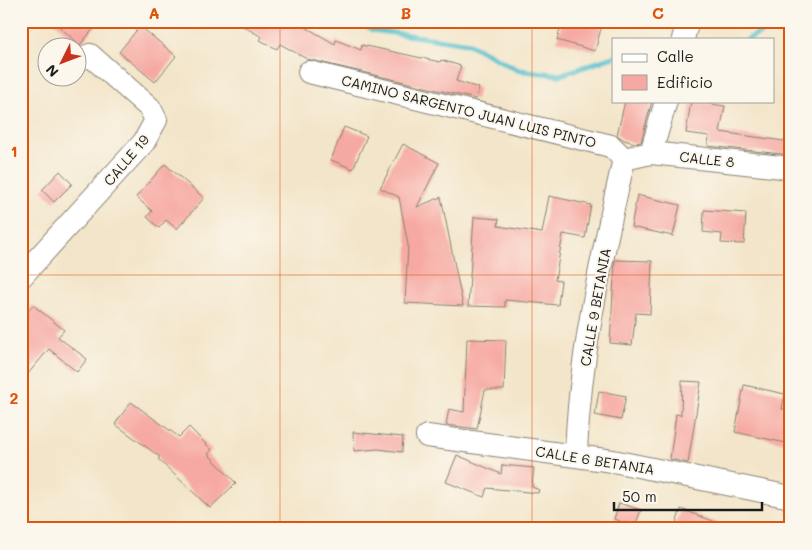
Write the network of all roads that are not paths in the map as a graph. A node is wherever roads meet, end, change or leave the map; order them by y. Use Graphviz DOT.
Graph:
graph roads {
  1 [pos="688,21"];
  2 [pos="684,38"];
  3 [pos="88,56"];
  4 [pos="309,72"];
  5 [pos="666,102"];
  6 [pos="651,153"];
  7 [pos="624,159"];
  8 [pos="791,168"];
  9 [pos="21,277"];
  10 [pos="427,436"];
  11 [pos="576,456"];
  12 [pos="791,497"];
  1 -- 2 [label="street"];
  3 -- 9 [label="street, CALLE 19"];
  4 -- 7 [label="street, CAMINO SARGENTO JUAN LUIS PINTO"];
  5 -- 6 [label="street"];
  6 -- 7 [label="street, CALLE 8"];
  6 -- 8 [label="street, CALLE 8"];
  7 -- 11 [label="street, CALLE 9 BETANIA"];
  10 -- 11 [label="street, CALLE 6 BETANIA"];
  11 -- 12 [label="street, CALLE 6 BETANIA"];
}
